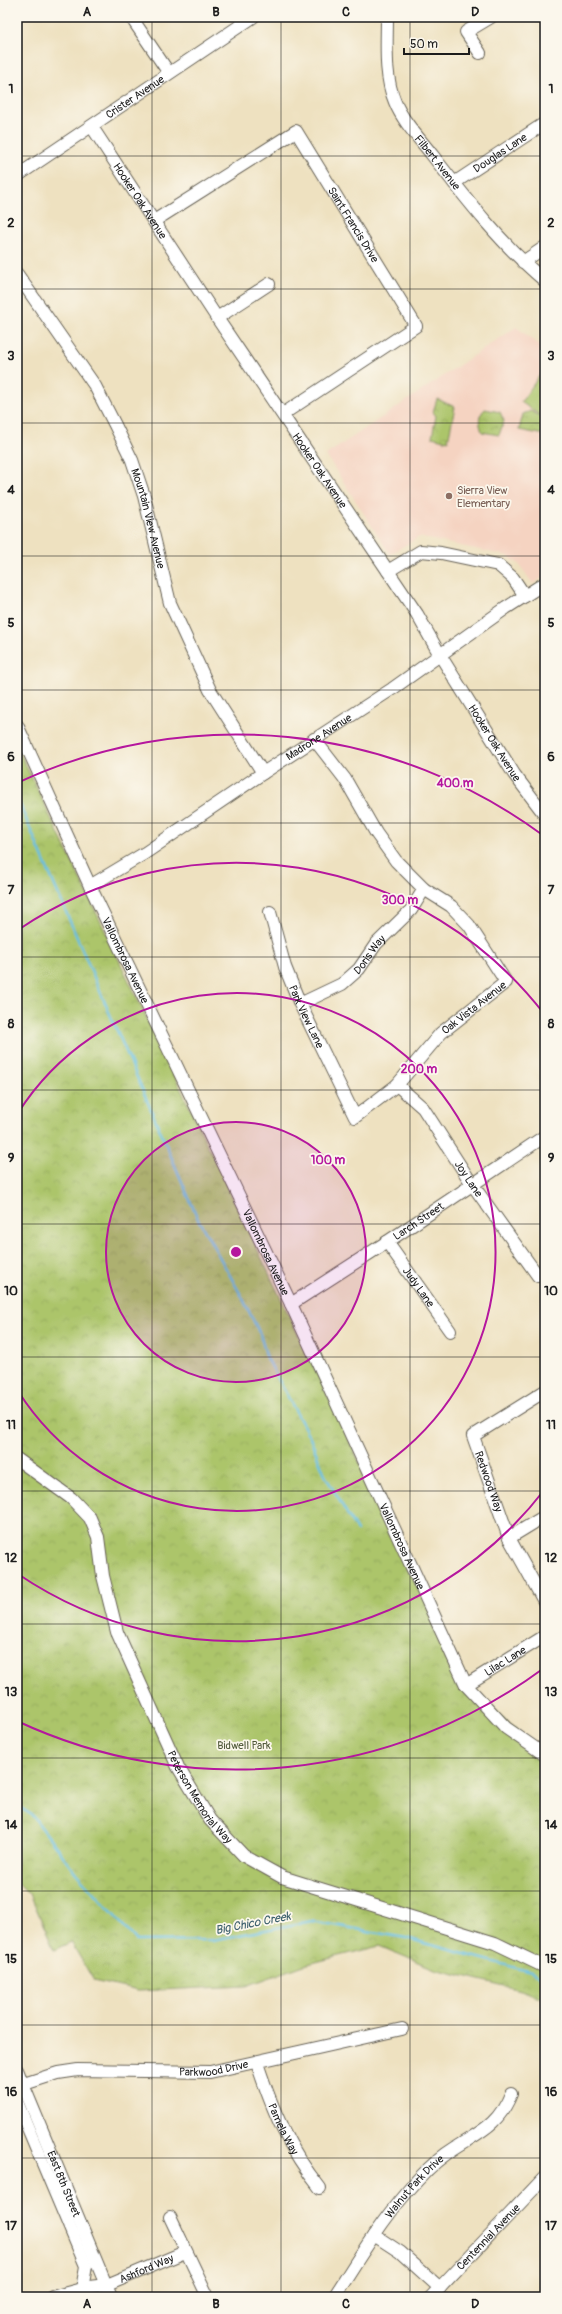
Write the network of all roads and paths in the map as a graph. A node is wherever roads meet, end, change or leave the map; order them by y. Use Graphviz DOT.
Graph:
graph roads {
  1 [pos="131,17"];
  2 [pos="253,17"];
  3 [pos="387,17"];
  4 [pos="491,17"];
  5 [pos="480,54"];
  6 [pos="170,73"];
  7 [pos="545,123"];
  8 [pos="92,127"];
  9 [pos="17,176"];
  10 [pos="454,183"];
  11 [pos="154,221"];
  12 [pos="545,247"];
  13 [pos="522,262"];
  14 [pos="17,274"];
  15 [pos="545,281"];
  16 [pos="269,284"];
  17 [pos="217,318"];
  18 [pos="283,414"];
  19 [pos="388,572"];
  20 [pos="545,583"];
  21 [pos="525,596"];
  22 [pos="440,655"];
  23 [pos="17,725"];
  24 [pos="314,739"];
  25 [pos="262,773"];
  26 [pos="545,815"];
  27 [pos="90,886"];
  28 [pos="424,889"];
  29 [pos="270,912"];
  30 [pos="300,1004"];
  31 [pos="397,1085"];
  32 [pos="355,1117"];
  33 [pos="545,1136"];
  34 [pos="472,1184"];
  35 [pos="387,1242"];
  36 [pos="538,1276"];
  37 [pos="290,1304"];
  38 [pos="450,1331"];
  39 [pos="545,1391"];
  40 [pos="17,1459"];
  41 [pos="545,1516"];
  42 [pos="509,1538"];
  43 [pos="545,1603"];
  44 [pos="545,1636"];
  45 [pos="466,1685"];
  46 [pos="545,1755"];
  47 [pos="545,1967"];
  48 [pos="402,2029"];
  49 [pos="257,2063"];
  50 [pos="17,2070"];
  51 [pos="24,2084"];
  52 [pos="512,2094"];
  53 [pos="17,2102"];
  54 [pos="545,2177"];
  55 [pos="320,2188"];
  56 [pos="170,2217"];
  57 [pos="374,2235"];
  58 [pos="185,2252"];
  59 [pos="440,2288"];
  60 [pos="82,2289"];
  61 [pos="109,2291"];
  62 [pos="52,2297"];
  63 [pos="208,2297"];
  64 [pos="334,2297"];
  65 [pos="431,2297"];
  1 -- 6 [label="street"];
  2 -- 6 [label="street, Crister Avenue"];
  3 -- 10 [label="street, Filbert Avenue"];
  4 -- 5 [label="street"];
  6 -- 8 [label="street, Crister Avenue"];
  7 -- 10 [label="street, Douglas Lane"];
  8 -- 9 [label="street, Crister Avenue"];
  8 -- 11 [label="street, Hooker Oak Avenue"];
  10 -- 13 [label="street, Filbert Avenue"];
  11 -- 17 [label="street, Hooker Oak Avenue"];
  11 -- 18 [label="street, Saint Francis Drive"];
  12 -- 13 [label="street"];
  13 -- 15 [label="street, Filbert Avenue"];
  14 -- 25 [label="street, Mountain View Avenue"];
  16 -- 17 [label="street"];
  17 -- 18 [label="street, Hooker Oak Avenue"];
  18 -- 19 [label="street, Hooker Oak Avenue"];
  19 -- 21 [label="street"];
  19 -- 22 [label="street, Hooker Oak Avenue"];
  20 -- 21 [label="street, Madrone Avenue"];
  21 -- 22 [label="street, Madrone Avenue"];
  22 -- 24 [label="street, Madrone Avenue"];
  22 -- 26 [label="street, Hooker Oak Avenue"];
  23 -- 27 [label="street, Vallombrosa Avenue"];
  24 -- 25 [label="street, Madrone Avenue"];
  24 -- 28 [label="street, Oak Vista Avenue"];
  25 -- 27 [label="street, Madrone Avenue"];
  27 -- 37 [label="street, Vallombrosa Avenue"];
  28 -- 30 [label="street, Doris Way"];
  28 -- 31 [label="street, Oak Vista Avenue"];
  29 -- 30 [label="street, Park View Lane"];
  30 -- 32 [label="street, Park View Lane"];
  31 -- 32 [label="street, Oak Vista Avenue"];
  31 -- 34 [label="street, Joy Lane"];
  33 -- 34 [label="street, Larch Street"];
  34 -- 35 [label="street, Larch Street"];
  34 -- 36 [label="street, Joy Lane"];
  35 -- 37 [label="street, Larch Street"];
  35 -- 38 [label="street, Judy Lane"];
  37 -- 45 [label="street, Vallombrosa Avenue"];
  39 -- 42 [label="street, Redwood Way"];
  40 -- 47 [label="street, Peterson Memorial Way"];
  41 -- 42 [label="street"];
  42 -- 43 [label="street, Redwood Way"];
  44 -- 45 [label="street, Lilac Lane"];
  45 -- 46 [label="street, Vallombrosa Avenue"];
  48 -- 49 [label="street, Parkwood Drive"];
  49 -- 51 [label="street, Parkwood Drive"];
  49 -- 55 [label="street, Pamela Way"];
  50 -- 51 [label="street, East 8th Street"];
  51 -- 61 [label="street, East 8th Street"];
  52 -- 57 [label="street, Walnut Park Drive"];
  53 -- 60 [label="street"];
  54 -- 59 [label="street, Centennial Avenue"];
  56 -- 58 [label="street"];
  57 -- 59 [label="street"];
  57 -- 64 [label="street, Walnut Park Drive"];
  58 -- 61 [label="street, Ashford Way"];
  58 -- 63 [label="street"];
  59 -- 65 [label="street, Centennial Avenue"];
  60 -- 61 [label="street, Ashford Way"];
  60 -- 62 [label="street, Ashford Way"];
}
